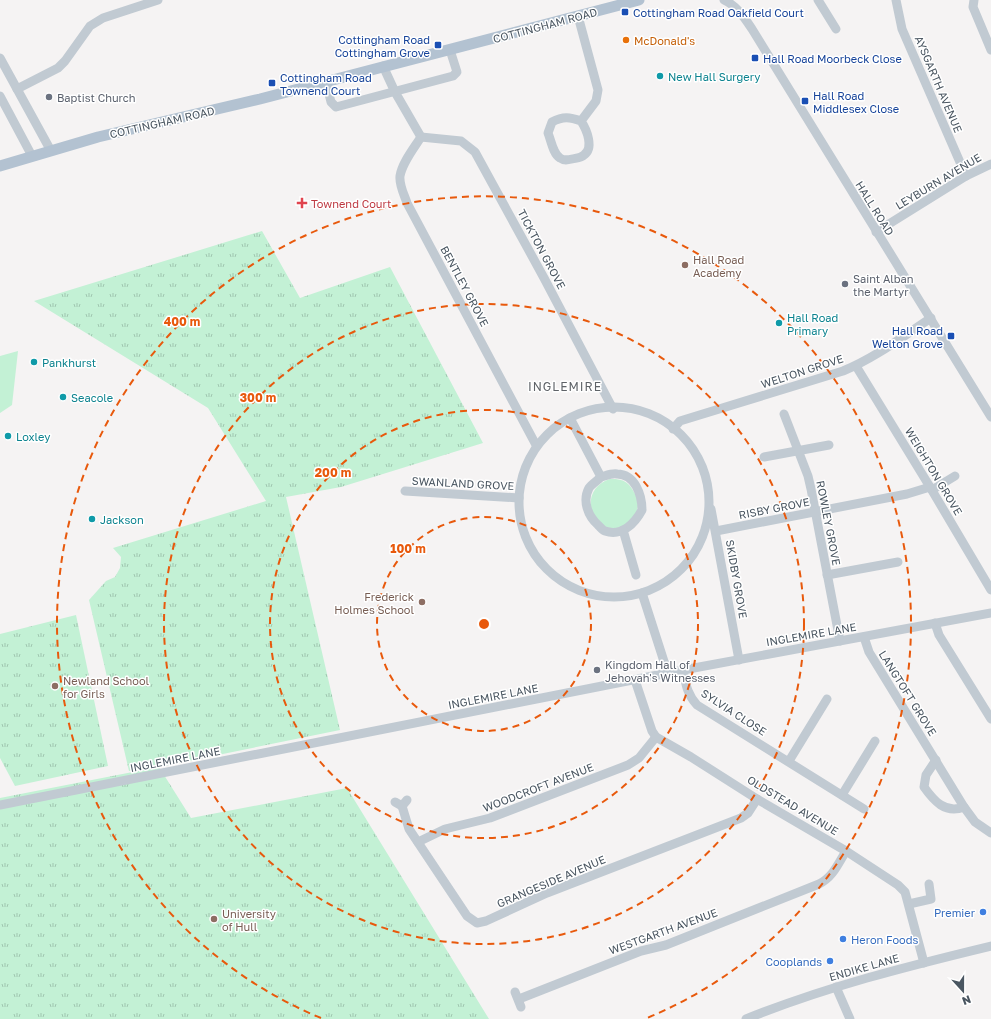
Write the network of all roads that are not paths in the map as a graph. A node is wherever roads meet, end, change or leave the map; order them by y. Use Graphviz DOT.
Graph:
graph roads {
  1 [pos="158,0"];
  2 [pos="639,0"];
  3 [pos="724,0"];
  4 [pos="737,0"];
  5 [pos="818,0"];
  6 [pos="896,0"];
  7 [pos="974,0"];
  8 [pos="625,2"];
  9 [pos="740,11"];
  10 [pos="578,16"];
  11 [pos="836,29"];
  12 [pos="450,50"];
  13 [pos="991,50"];
  14 [pos="0,58"];
  15 [pos="383,66"];
  16 [pos="326,82"];
  17 [pos="17,89"];
  18 [pos="395,92"];
  19 [pos="0,96"];
  20 [pos="581,121"];
  21 [pos="421,137"];
  22 [pos="51,151"];
  23 [pos="32,156"];
  24 [pos="991,164"];
  25 [pos="0,166"];
  26 [pos="966,176"];
  27 [pos="876,232"];
  28 [pos="931,318"];
  29 [pos="856,366"];
  30 [pos="613,409"];
  31 [pos="784,414"];
  32 [pos="991,417"];
  33 [pos="570,418"];
  34 [pos="673,429"];
  35 [pos="536,445"];
  36 [pos="829,445"];
  37 [pos="798,451"];
  38 [pos="764,457"];
  39 [pos="954,476"];
  40 [pos="601,477"];
  41 [pos="931,488"];
  42 [pos="405,491"];
  43 [pos="519,498"];
  44 [pos="710,502"];
  45 [pos="815,512"];
  46 [pos="623,530"];
  47 [pos="716,531"];
  48 [pos="898,562"];
  49 [pos="636,575"];
  50 [pos="828,575"];
  51 [pos="991,590"];
  52 [pos="642,593"];
  53 [pos="991,613"];
  54 [pos="935,623"];
  55 [pos="864,637"];
  56 [pos="840,641"];
  57 [pos="739,660"];
  58 [pos="683,670"];
  59 [pos="668,674"];
  60 [pos="634,680"];
  61 [pos="827,698"];
  62 [pos="991,719"];
  63 [pos="656,737"];
  64 [pos="875,746"];
  65 [pos="936,760"];
  66 [pos="789,761"];
  67 [pos="842,795"];
  68 [pos="758,799"];
  69 [pos="401,803"];
  70 [pos="0,805"];
  71 [pos="964,807"];
  72 [pos="864,809"];
  73 [pos="991,833"];
  74 [pos="418,842"];
  75 [pos="846,851"];
  76 [pos="929,884"];
  77 [pos="909,904"];
  78 [pos="991,946"];
  79 [pos="924,962"];
  80 [pos="836,987"];
  81 [pos="518,1000"];
  82 [pos="746,1019"];
  83 [pos="850,1019"];
  1 -- 17 [label="street"];
  2 -- 8 [label="main road, COTTINGHAM ROAD"];
  3 -- 9 [label="street, HALL ROAD"];
  4 -- 9 [label="street, HALL ROAD"];
  5 -- 11 [label="street"];
  6 -- 26 [label="street, AYSGARTH AVENUE"];
  7 -- 13 [label="street"];
  8 -- 10 [label="main road, COTTINGHAM ROAD"];
  9 -- 27 [label="street, HALL ROAD"];
  10 -- 12 [label="main road, COTTINGHAM ROAD"];
  10 -- 20 [label="street"];
  12 -- 15 [label="main road, COTTINGHAM ROAD"];
  12 -- 18 [label="street"];
  14 -- 17 [label="street"];
  15 -- 16 [label="main road, COTTINGHAM ROAD"];
  15 -- 18 [label="street"];
  16 -- 18 [label="street"];
  16 -- 22 [label="main road, COTTINGHAM ROAD"];
  17 -- 22 [label="street"];
  18 -- 21 [label="street"];
  19 -- 23 [label="street"];
  20 -- 20 [label="street"];
  21 -- 30 [label="street, TICKTON GROVE"];
  21 -- 35 [label="street, BENTLEY GROVE"];
  22 -- 23 [label="main road, COTTINGHAM ROAD"];
  23 -- 25 [label="main road, COTTINGHAM ROAD"];
  24 -- 26 [label="street, LEYBURN AVENUE"];
  26 -- 27 [label="street, LEYBURN AVENUE"];
  27 -- 28 [label="street, HALL ROAD"];
  28 -- 29 [label="street, WELTON GROVE"];
  28 -- 32 [label="street, HALL ROAD"];
  29 -- 34 [label="street, WELTON GROVE"];
  29 -- 41 [label="street, WEIGHTON GROVE"];
  30 -- 33 [label="street, SKIDBY GROVE"];
  30 -- 34 [label="street, SKIDBY GROVE"];
  31 -- 37 [label="street, ROWLEY GROVE"];
  33 -- 35 [label="street, SKIDBY GROVE"];
  33 -- 40 [label="street"];
  34 -- 44 [label="street, SKIDBY GROVE"];
  35 -- 43 [label="street, SKIDBY GROVE"];
  36 -- 37 [label="street"];
  37 -- 38 [label="street"];
  37 -- 45 [label="street, ROWLEY GROVE"];
  39 -- 41 [label="street, RISBY GROVE"];
  40 -- 46 [label="street"];
  40 -- 46 [label="street"];
  41 -- 45 [label="street, RISBY GROVE"];
  41 -- 51 [label="street, WEIGHTON GROVE"];
  42 -- 43 [label="street, SWANLAND GROVE"];
  43 -- 52 [label="street, SKIDBY GROVE"];
  44 -- 47 [label="street, SKIDBY GROVE"];
  44 -- 52 [label="street, SKIDBY GROVE"];
  45 -- 47 [label="street, RISBY GROVE"];
  45 -- 50 [label="street, ROWLEY GROVE"];
  46 -- 49 [label="street"];
  47 -- 57 [label="street, SKIDBY GROVE"];
  48 -- 50 [label="street"];
  50 -- 56 [label="street, ROWLEY GROVE"];
  52 -- 59 [label="street"];
  53 -- 54 [label="street, INGLEMIRE LANE"];
  54 -- 55 [label="street, INGLEMIRE LANE"];
  54 -- 62 [label="street"];
  55 -- 56 [label="street, INGLEMIRE LANE"];
  55 -- 65 [label="street, LANGTOFT GROVE"];
  56 -- 57 [label="street, INGLEMIRE LANE"];
  57 -- 58 [label="street, INGLEMIRE LANE"];
  58 -- 59 [label="street, INGLEMIRE LANE"];
  58 -- 66 [label="street, SYLVIA CLOSE"];
  59 -- 60 [label="street, INGLEMIRE LANE"];
  60 -- 63 [label="street"];
  60 -- 70 [label="street, INGLEMIRE LANE"];
  61 -- 66 [label="street"];
  63 -- 68 [label="street, OLDSTEAD AVENUE"];
  63 -- 74 [label="street, WOODCROFT AVENUE"];
  64 -- 67 [label="street"];
  65 -- 71 [label="street, LANGTOFT GROVE"];
  65 -- 71 [label="street"];
  66 -- 67 [label="street, SYLVIA CLOSE"];
  67 -- 72 [label="street, SYLVIA CLOSE"];
  68 -- 74 [label="street, GRANGESIDE AVENUE"];
  68 -- 75 [label="street, OLDSTEAD AVENUE"];
  69 -- 74 [label="street, GRANGESIDE AVENUE"];
  71 -- 73 [label="street, LANGTOFT GROVE"];
  75 -- 77 [label="street, OLDSTEAD AVENUE"];
  75 -- 81 [label="street, WESTGARTH AVENUE"];
  76 -- 77 [label="street"];
  77 -- 79 [label="street, OLDSTEAD AVENUE"];
  78 -- 79 [label="street, ENDIKE LANE"];
  79 -- 80 [label="street, ENDIKE LANE"];
  80 -- 82 [label="street, ENDIKE LANE"];
  80 -- 83 [label="street"];
}
